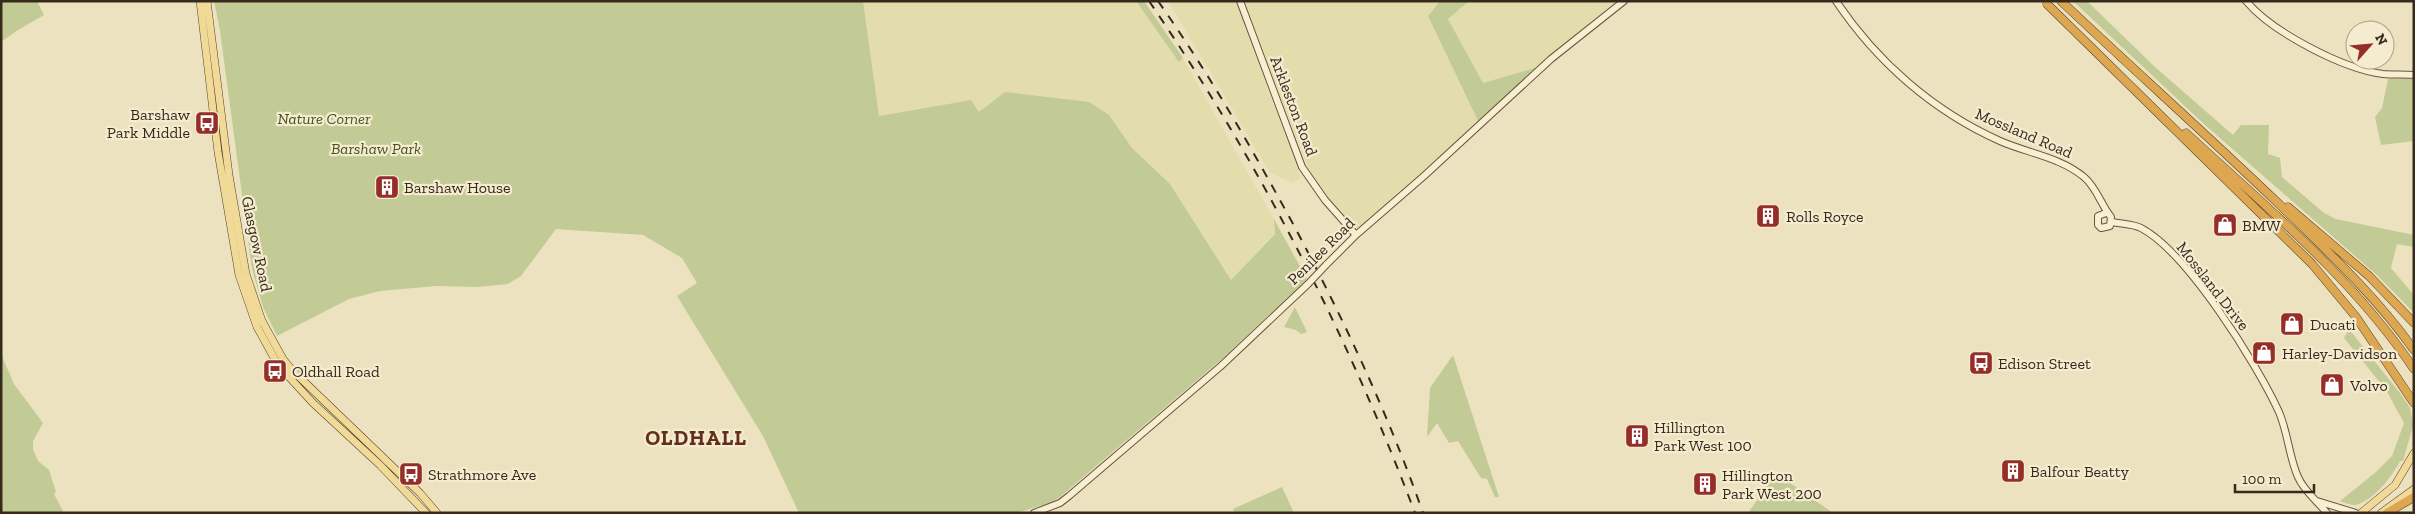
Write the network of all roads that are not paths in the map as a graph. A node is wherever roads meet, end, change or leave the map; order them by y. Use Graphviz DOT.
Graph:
graph roads {
  1 [pos="200,1"];
  2 [pos="207,1"];
  3 [pos="1240,1"];
  4 [pos="1624,1"];
  5 [pos="1836,1"];
  6 [pos="2061,1"];
  7 [pos="2246,1"];
  8 [pos="2045,2"];
  9 [pos="2414,75"];
  10 [pos="2239,166"];
  11 [pos="2106,213"];
  12 [pos="2112,222"];
  13 [pos="1356,235"];
  14 [pos="2414,324"];
  15 [pos="2414,350"];
  16 [pos="2414,368"];
  17 [pos="2414,403"];
  18 [pos="2414,453"];
  19 [pos="2414,489"];
  20 [pos="2414,497"];
  21 [pos="2317,501"];
  22 [pos="426,513"];
  23 [pos="437,513"];
  24 [pos="1034,513"];
  25 [pos="2327,513"];
  26 [pos="2356,513"];
  27 [pos="2361,513"];
  28 [pos="2381,513"];
  29 [pos="2387,513"];
  1 -- 22 [label="main road, Glasgow Road"];
  2 -- 23 [label="main road, Glasgow Road"];
  3 -- 13 [label="street, Arkleston Road"];
  4 -- 13 [label="street, Penilee Road"];
  5 -- 11 [label="street, Mossland Road"];
  6 -- 10 [label="highway"];
  7 -- 9 [label="street"];
  8 -- 16 [label="highway"];
  8 -- 17 [label="highway"];
  10 -- 14 [label="highway"];
  10 -- 15 [label="highway"];
  11 -- 12 [label="street"];
  11 -- 12 [label="street"];
  12 -- 21 [label="street, Mossland Drive"];
  13 -- 24 [label="street, Penilee Road, bridge"];
  18 -- 27 [label="main road"];
  19 -- 28 [label="main road"];
  20 -- 29 [label="highway"];
  21 -- 25 [label="street, Mossland Drive"];
  21 -- 26 [label="street"];
}
